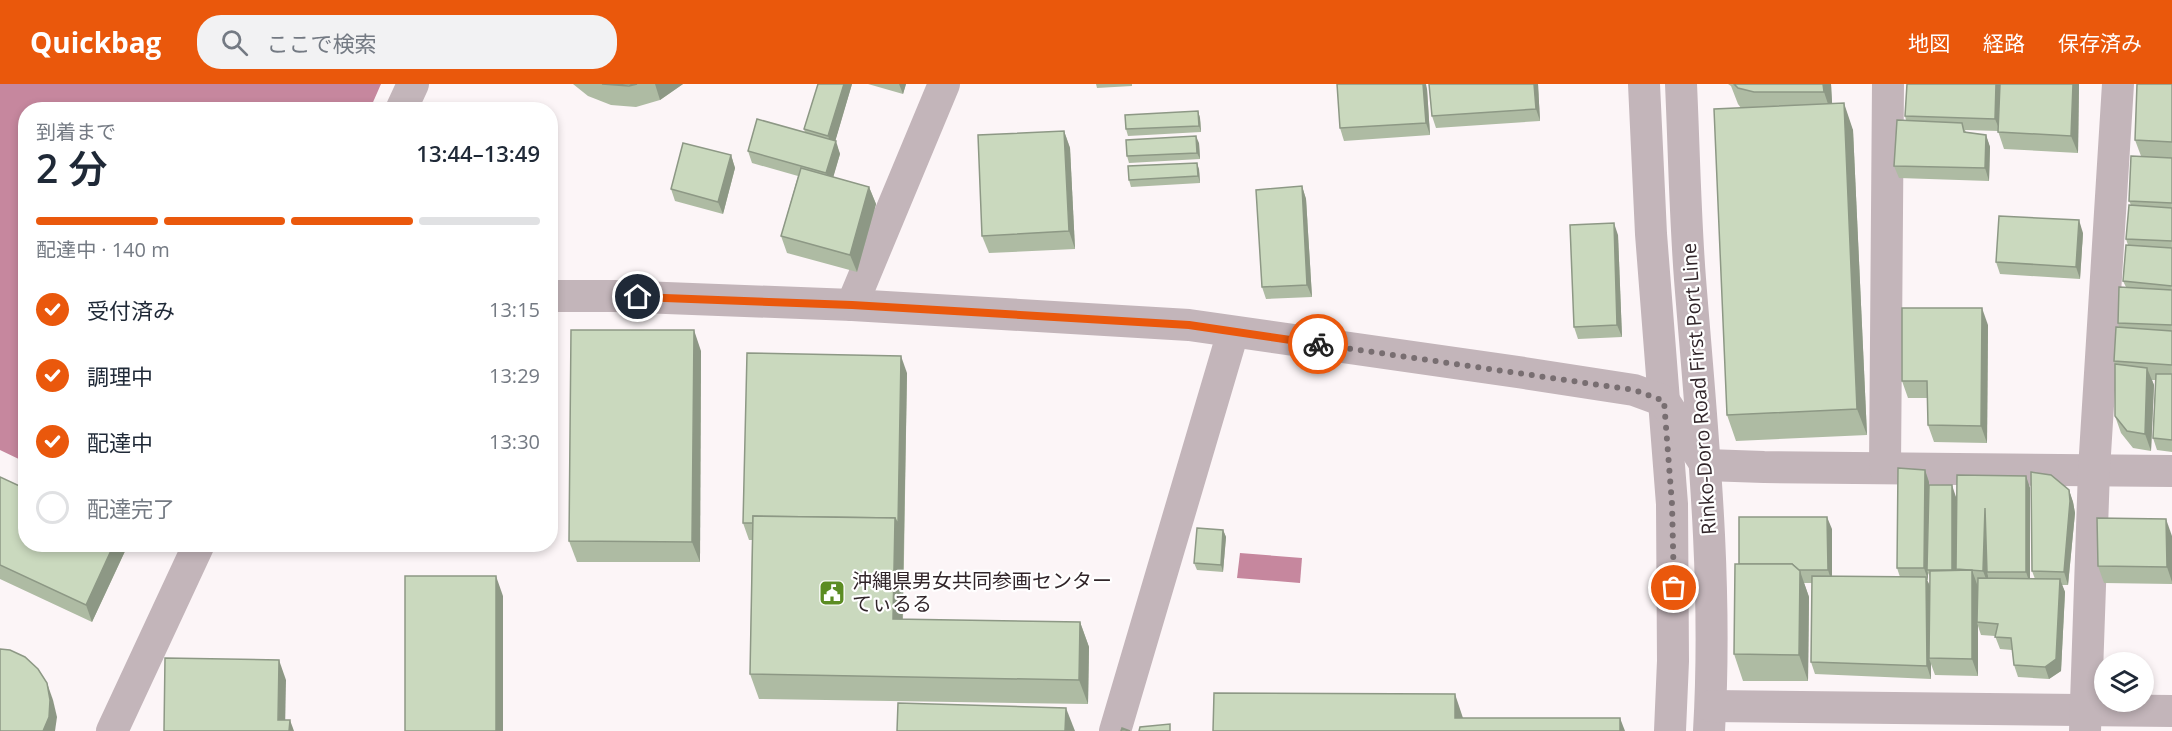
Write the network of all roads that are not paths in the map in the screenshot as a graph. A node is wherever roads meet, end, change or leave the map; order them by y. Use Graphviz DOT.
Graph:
graph roads {
  1 [pos="413,84"];
  2 [pos="944,84"];
  3 [pos="1644,84"];
  4 [pos="1681,84"];
  5 [pos="1888,84"];
  6 [pos="2118,84"];
  7 [pos="405,102"];
  8 [pos="558,296"];
  9 [pos="852,305"];
  10 [pos="1233,332"];
  11 [pos="1664,401"];
  12 [pos="1706,465"];
  13 [pos="1885,468"];
  14 [pos="2094,470"];
  15 [pos="2172,471"];
  16 [pos="195,552"];
  17 [pos="2172,711"];
  18 [pos="1710,719"];
  19 [pos="2085,721"];
  20 [pos="112,731"];
  21 [pos="1115,731"];
  22 [pos="1670,731"];
  1 -- 7 [label="street"];
  2 -- 9 [label="street"];
  3 -- 11 [label="street, Rinko-Doro Road First Port Line"];
  4 -- 12 [label="street, Rinko-Doro Road First Port Line"];
  5 -- 13 [label="street"];
  6 -- 14 [label="street"];
  8 -- 9 [label="street"];
  9 -- 10 [label="street"];
  10 -- 11 [label="street"];
  10 -- 21 [label="street"];
  11 -- 12 [label="street"];
  11 -- 22 [label="street, Rinko-Doro Road First Port Line"];
  12 -- 13 [label="street"];
  12 -- 18 [label="street, Rinko-Doro Road First Port Line"];
  13 -- 14 [label="street"];
  14 -- 15 [label="street"];
  14 -- 19 [label="street"];
  16 -- 20 [label="street"];
  17 -- 19 [label="street"];
  18 -- 19 [label="street"];
}
